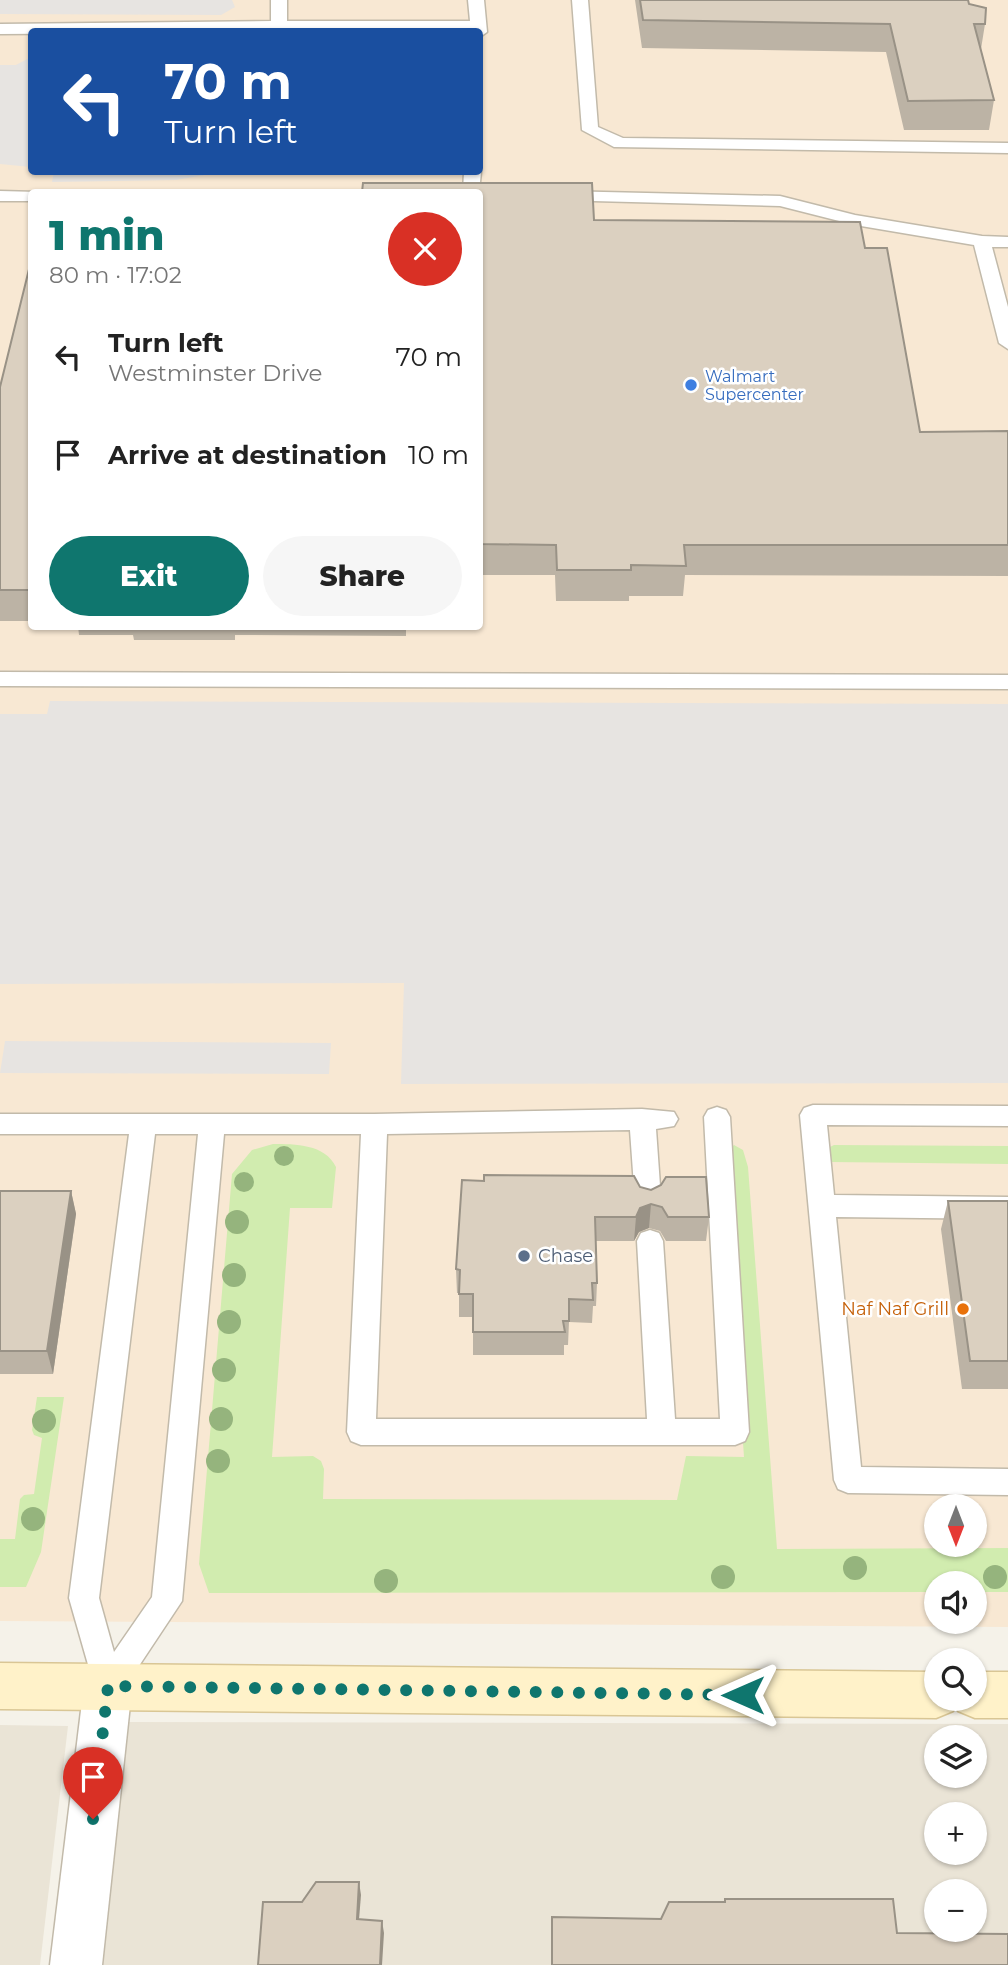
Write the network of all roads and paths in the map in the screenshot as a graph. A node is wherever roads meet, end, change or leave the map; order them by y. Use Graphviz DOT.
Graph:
graph roads {
  1 [pos="279,0"];
  2 [pos="476,0"];
  3 [pos="580,0"];
  4 [pos="279,26"];
  5 [pos="93,28"];
  6 [pos="412,28"];
  7 [pos="479,28"];
  8 [pos="0,29"];
  9 [pos="28,29"];
  10 [pos="1008,148"];
  11 [pos="0,196"];
  12 [pos="28,196"];
  13 [pos="545,196"];
  14 [pos="982,241"];
  15 [pos="1008,242"];
  16 [pos="1002,297"];
  17 [pos="1008,343"];
  18 [pos="0,679"];
  19 [pos="1008,682"];
  20 [pos="1008,1116"];
  21 [pos="717,1117"];
  22 [pos="0,1124"];
  23 [pos="143,1124"];
  24 [pos="212,1124"];
  25 [pos="374,1124"];
  26 [pos="648,1200"];
  27 [pos="822,1206"];
  28 [pos="1008,1208"];
  29 [pos="650,1241"];
  30 [pos="662,1432"];
  31 [pos="1008,1482"];
  32 [pos="0,1686"];
  33 [pos="108,1686"];
  34 [pos="924,1695"];
  35 [pos="987,1695"];
  36 [pos="1008,1695"];
  37 [pos="76,1965"];
  1 -- 4 [label="lane"];
  2 -- 7 [label="lane"];
  3 -- 10 [label="lane"];
  4 -- 5 [label="lane"];
  4 -- 6 [label="lane"];
  8 -- 9 [label="lane"];
  11 -- 12 [label="lane"];
  13 -- 14 [label="lane"];
  14 -- 15 [label="lane"];
  14 -- 16 [label="lane"];
  16 -- 17 [label="lane"];
  18 -- 19 [label="lane"];
  20 -- 27 [label="lane"];
  21 -- 30 [label="lane"];
  22 -- 23 [label="lane"];
  23 -- 24 [label="lane"];
  23 -- 33 [label="lane"];
  24 -- 25 [label="lane"];
  24 -- 33 [label="lane"];
  25 -- 26 [label="lane"];
  25 -- 30 [label="lane"];
  27 -- 28 [label="lane"];
  27 -- 31 [label="lane"];
  29 -- 30 [label="lane"];
  32 -- 33 [label="main road"];
  33 -- 34 [label="main road"];
  33 -- 37 [label="street"];
  35 -- 36 [label="main road"];
}
